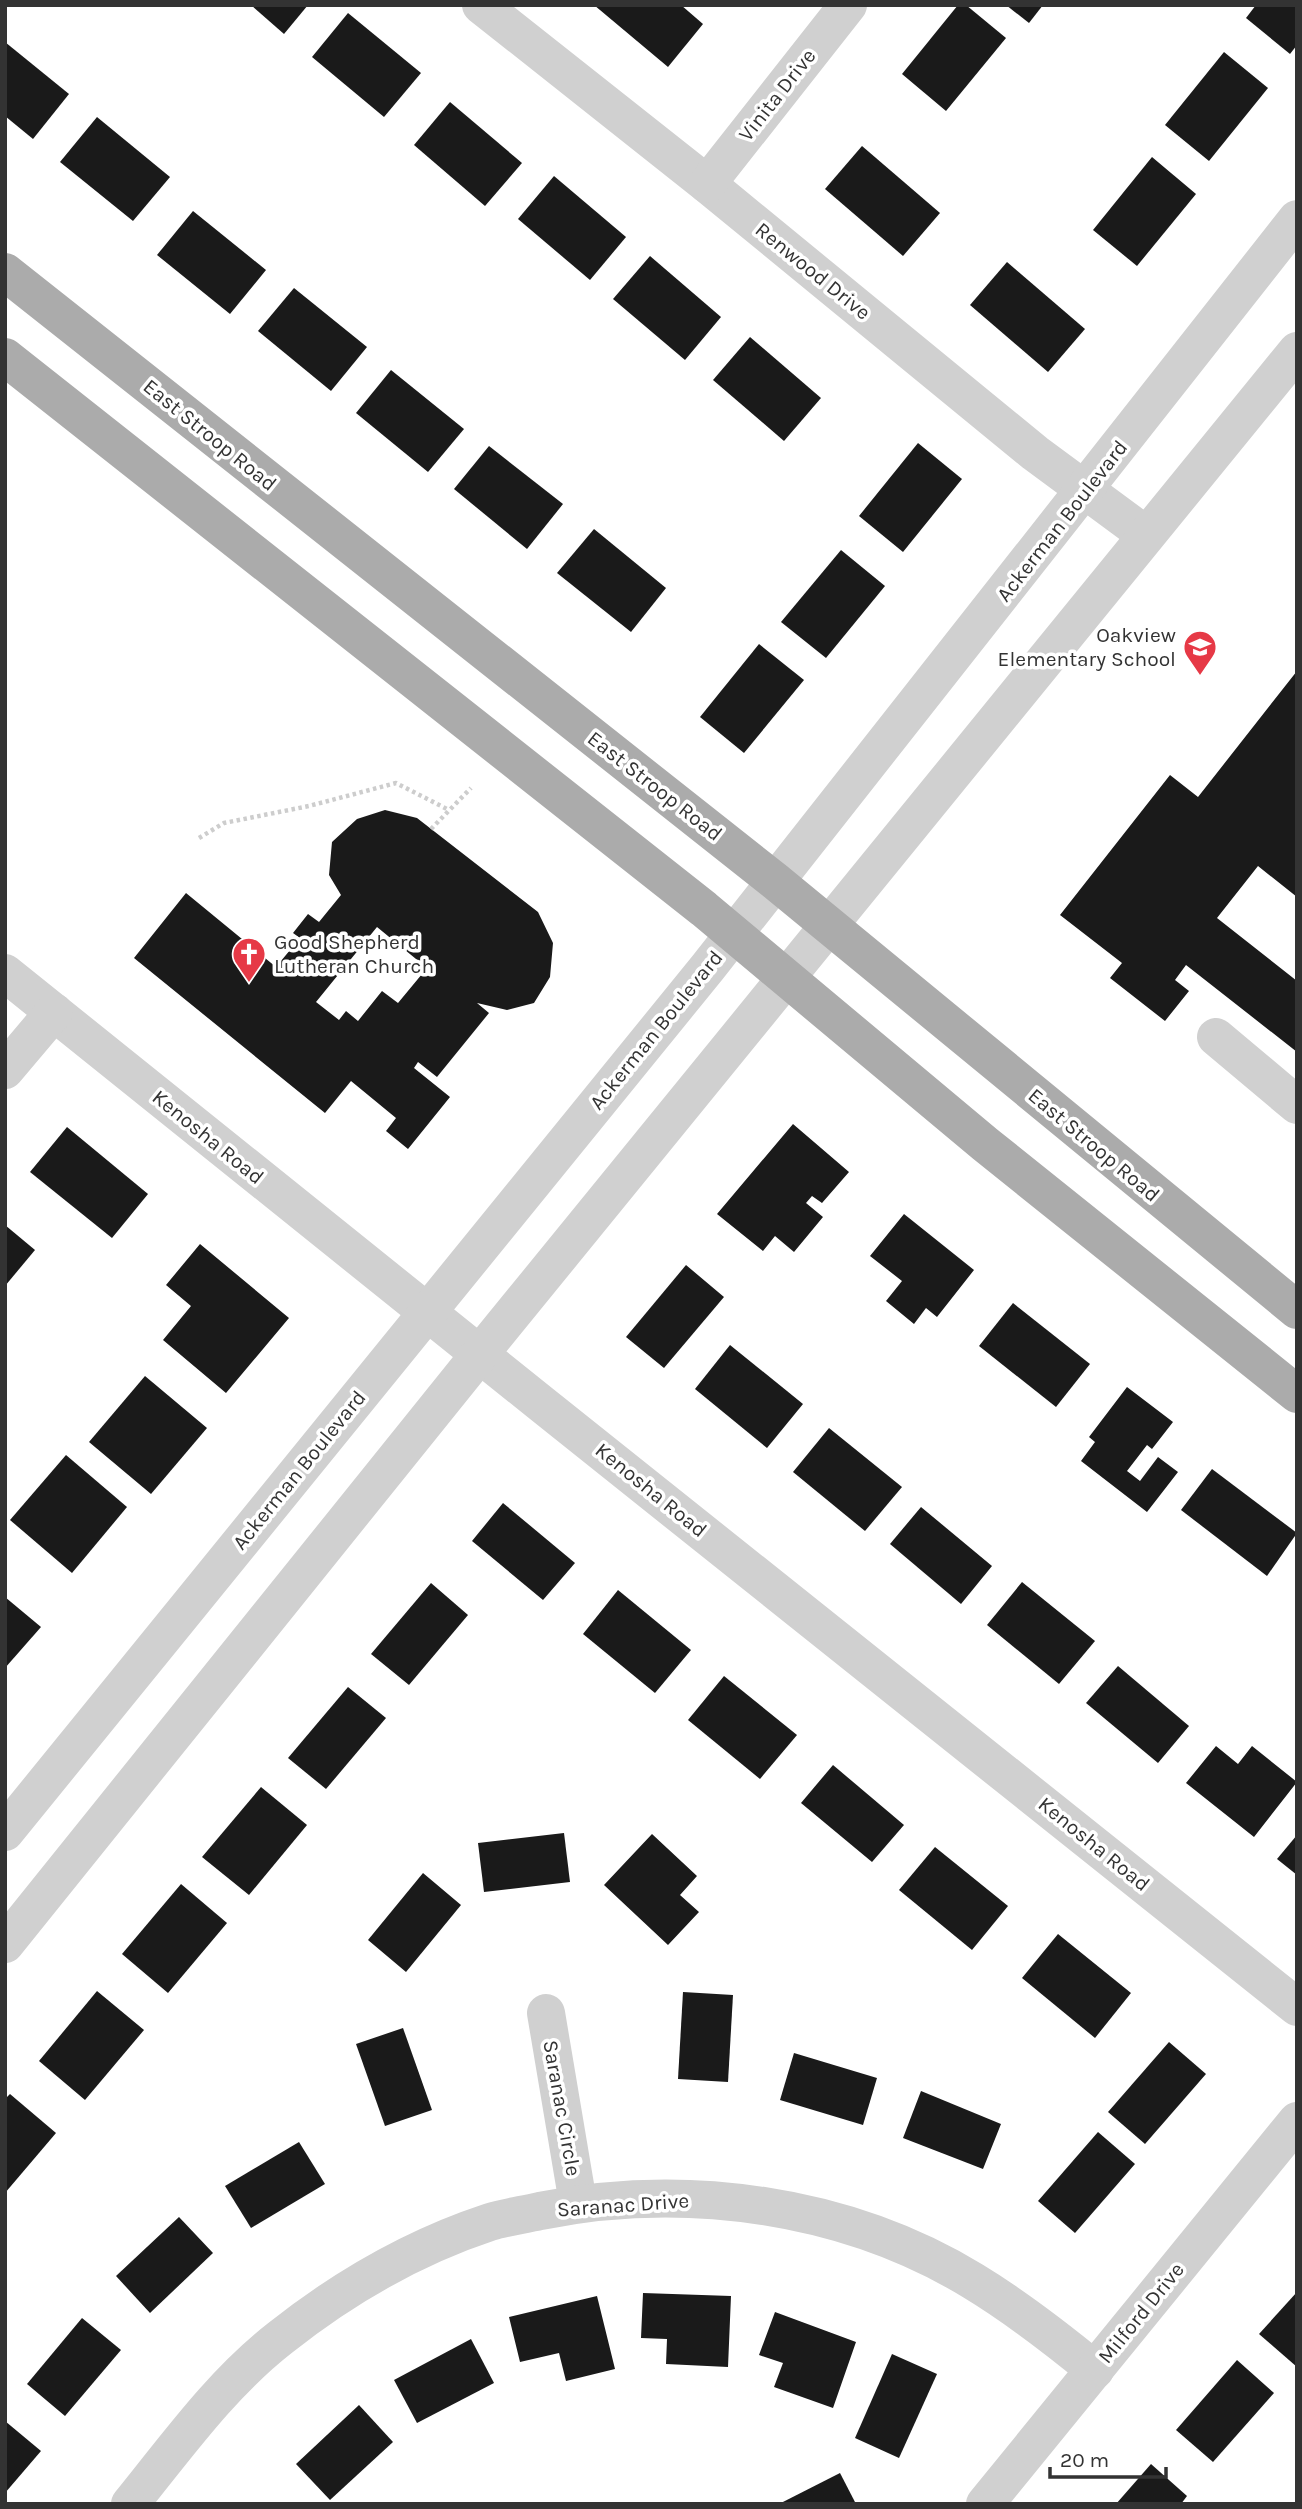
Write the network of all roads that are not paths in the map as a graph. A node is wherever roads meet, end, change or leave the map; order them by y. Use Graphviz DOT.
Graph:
graph roads {
  1 [pos="481,5"];
  2 [pos="848,5"];
  3 [pos="707,184"];
  4 [pos="1296,221"];
  5 [pos="5,272"];
  6 [pos="1297,351"];
  7 [pos="5,357"];
  8 [pos="1085,492"];
  9 [pos="1146,535"];
  10 [pos="775,881"];
  11 [pos="829,926"];
  12 [pos="734,934"];
  13 [pos="5,973"];
  14 [pos="788,977"];
  15 [pos="54,1012"];
  16 [pos="1216,1037"];
  17 [pos="5,1070"];
  18 [pos="1297,1105"];
  19 [pos="1293,1298"];
  20 [pos="425,1312"];
  21 [pos="479,1355"];
  22 [pos="1297,1394"];
  23 [pos="5,1832"];
  24 [pos="5,1944"];
  25 [pos="1297,2007"];
  26 [pos="546,2013"];
  27 [pos="1297,2121"];
  28 [pos="578,2203"];
  29 [pos="1096,2370"];
  30 [pos="130,2504"];
  31 [pos="985,2504"];
  1 -- 3 [label="street, Renwood Drive"];
  2 -- 3 [label="street, Vinita Drive"];
  3 -- 8 [label="street, Renwood Drive"];
  4 -- 8 [label="street, Ackerman Boulevard"];
  5 -- 10 [label="main road, East Stroop Road"];
  6 -- 9 [label="street"];
  7 -- 12 [label="main road"];
  8 -- 9 [label="street, Renwood Drive"];
  8 -- 10 [label="street, Ackerman Boulevard"];
  9 -- 11 [label="street"];
  10 -- 11 [label="main road, East Stroop Road"];
  10 -- 12 [label="street, Ackerman Boulevard"];
  11 -- 14 [label="street"];
  11 -- 19 [label="main road, East Stroop Road"];
  12 -- 14 [label="main road"];
  12 -- 20 [label="street, Ackerman Boulevard"];
  13 -- 15 [label="street, Kenosha Road"];
  14 -- 21 [label="street"];
  14 -- 22 [label="main road"];
  15 -- 17 [label="street"];
  15 -- 20 [label="street, Kenosha Road"];
  16 -- 18 [label="street"];
  20 -- 21 [label="street, Kenosha Road"];
  20 -- 23 [label="street, Ackerman Boulevard"];
  21 -- 24 [label="street"];
  21 -- 25 [label="street, Kenosha Road"];
  26 -- 28 [label="street, Saranac Circle"];
  27 -- 29 [label="street, Milford Drive"];
  28 -- 29 [label="street, Saranac Drive"];
  28 -- 30 [label="street, Saranac Drive"];
  29 -- 31 [label="street, Milford Drive"];
}
